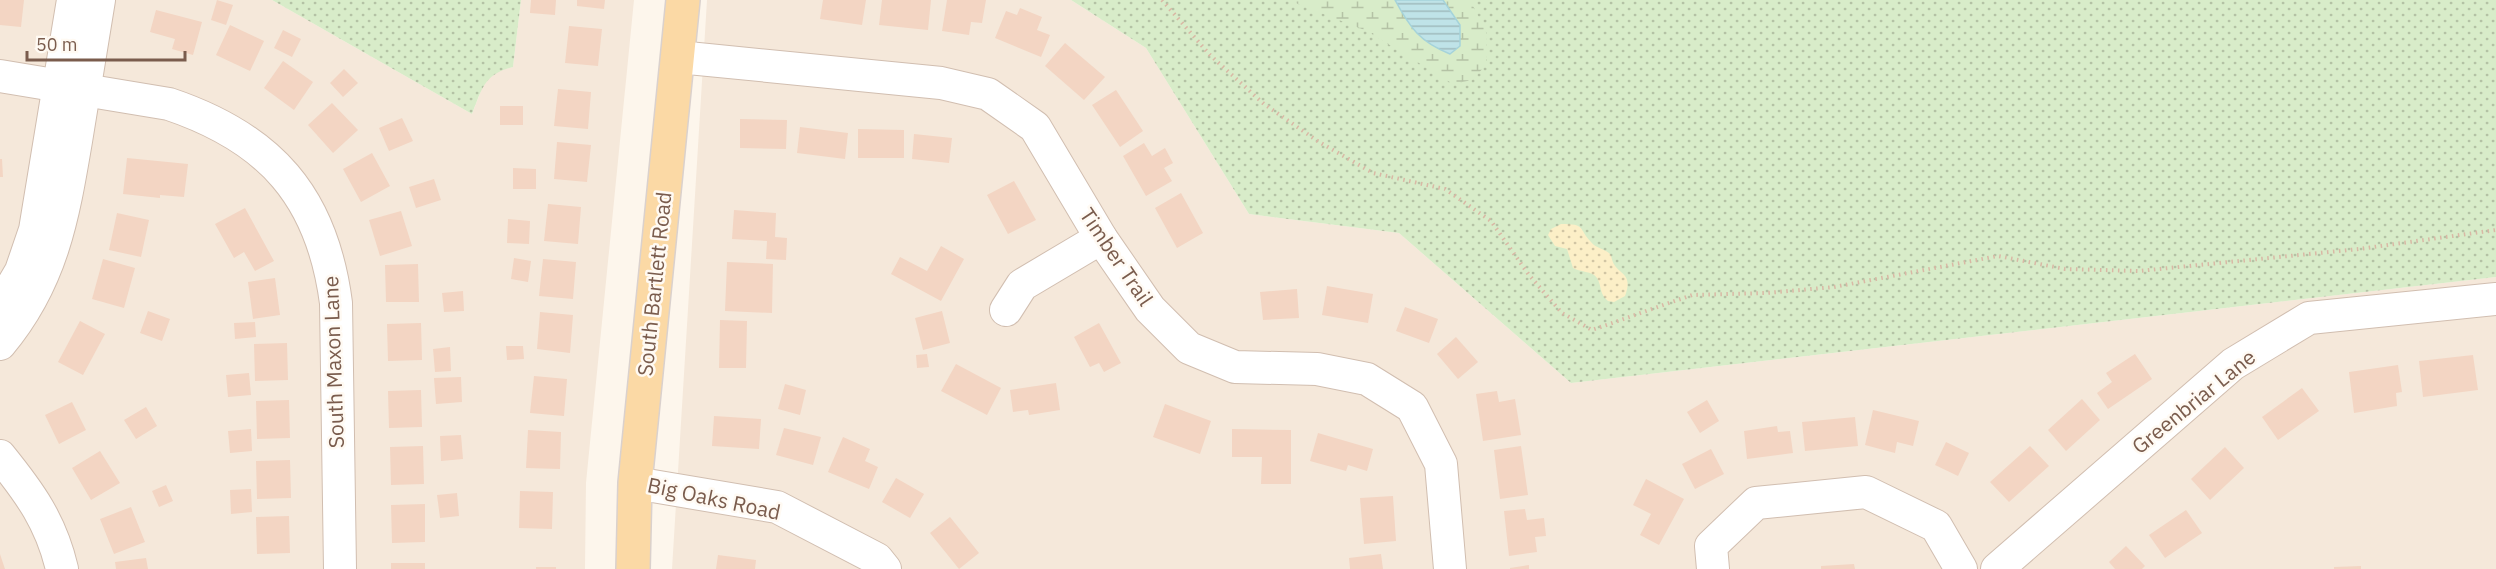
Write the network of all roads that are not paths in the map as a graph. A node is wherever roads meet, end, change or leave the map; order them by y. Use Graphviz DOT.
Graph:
graph roads {
  1 [pos="73,0"];
  2 [pos="99,0"];
  3 [pos="682,0"];
  4 [pos="678,57"];
  5 [pos="0,76"];
  6 [pos="72,88"];
  7 [pos="1101,238"];
  8 [pos="2496,299"];
  9 [pos="0,307"];
  10 [pos="1006,310"];
  11 [pos="0,344"];
  12 [pos="0,456"];
  13 [pos="635,483"];
  14 [pos="62,569"];
  15 [pos="340,569"];
  16 [pos="633,569"];
  17 [pos="885,569"];
  18 [pos="1450,569"];
  19 [pos="1713,569"];
  20 [pos="1961,569"];
  21 [pos="1998,569"];
  1 -- 6 [label="street"];
  2 -- 6 [label="street"];
  3 -- 4 [label="main road, South Bartlett Road"];
  4 -- 7 [label="street, Timber Trail"];
  4 -- 13 [label="main road, South Bartlett Road"];
  5 -- 6 [label="street, South Maxon Lane"];
  6 -- 9 [label="street"];
  6 -- 11 [label="street"];
  6 -- 15 [label="street, South Maxon Lane"];
  7 -- 10 [label="street"];
  7 -- 18 [label="street, Timber Trail"];
  8 -- 21 [label="street, Greenbriar Lane"];
  12 -- 14 [label="street"];
  13 -- 16 [label="main road, South Bartlett Road"];
  13 -- 17 [label="street, Big Oaks Road"];
  19 -- 20 [label="street"];
}
